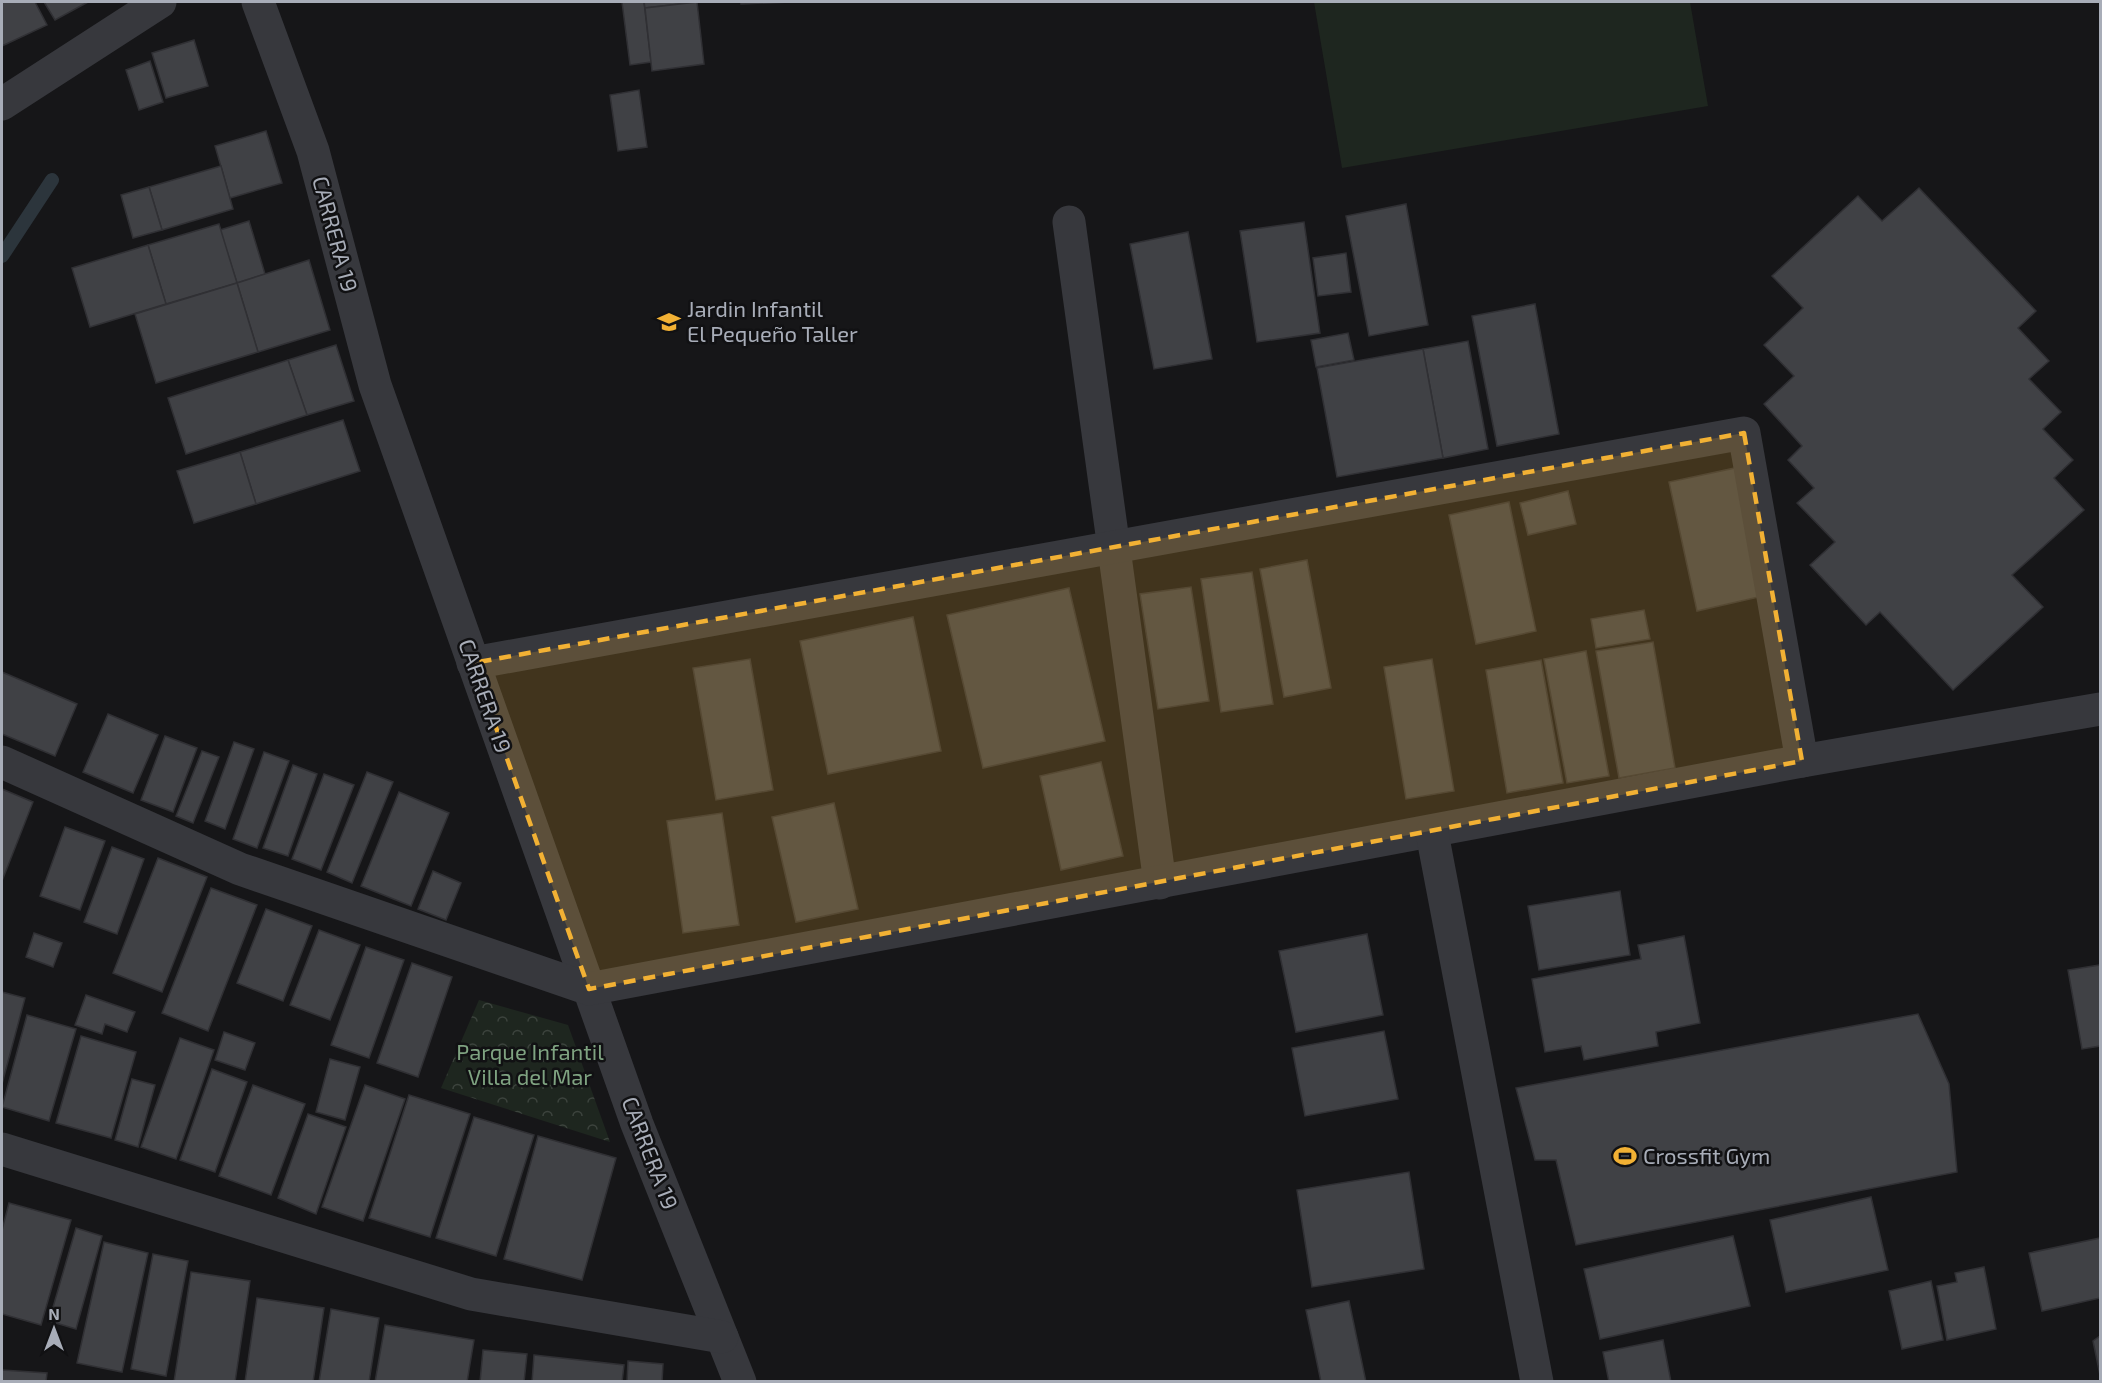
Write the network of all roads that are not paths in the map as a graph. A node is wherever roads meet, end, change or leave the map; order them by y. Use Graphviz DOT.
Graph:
graph roads {
  1 [pos="160,2"];
  2 [pos="258,2"];
  3 [pos="2,104"];
  4 [pos="1069,222"];
  5 [pos="1114,547"];
  6 [pos="473,663"];
  7 [pos="2100,709"];
  8 [pos="1802,761"];
  9 [pos="2,762"];
  10 [pos="1432,832"];
  11 [pos="1160,883"];
  12 [pos="589,989"];
  13 [pos="2,1149"];
  14 [pos="723,1337"];
  15 [pos="740,1382"];
  16 [pos="1537,1382"];
  1 -- 3 [label="street"];
  2 -- 6 [label="street, CARRERA 19"];
  4 -- 5 [label="street"];
  5 -- 6 [label="street"];
  5 -- 8 [label="street"];
  5 -- 11 [label="street"];
  6 -- 12 [label="street, CARRERA 19"];
  7 -- 8 [label="street"];
  8 -- 10 [label="street"];
  9 -- 12 [label="street"];
  10 -- 11 [label="street"];
  10 -- 16 [label="street"];
  11 -- 12 [label="street"];
  12 -- 14 [label="street, CARRERA 19"];
  13 -- 14 [label="street"];
  14 -- 15 [label="street, CARRERA 19"];
}
